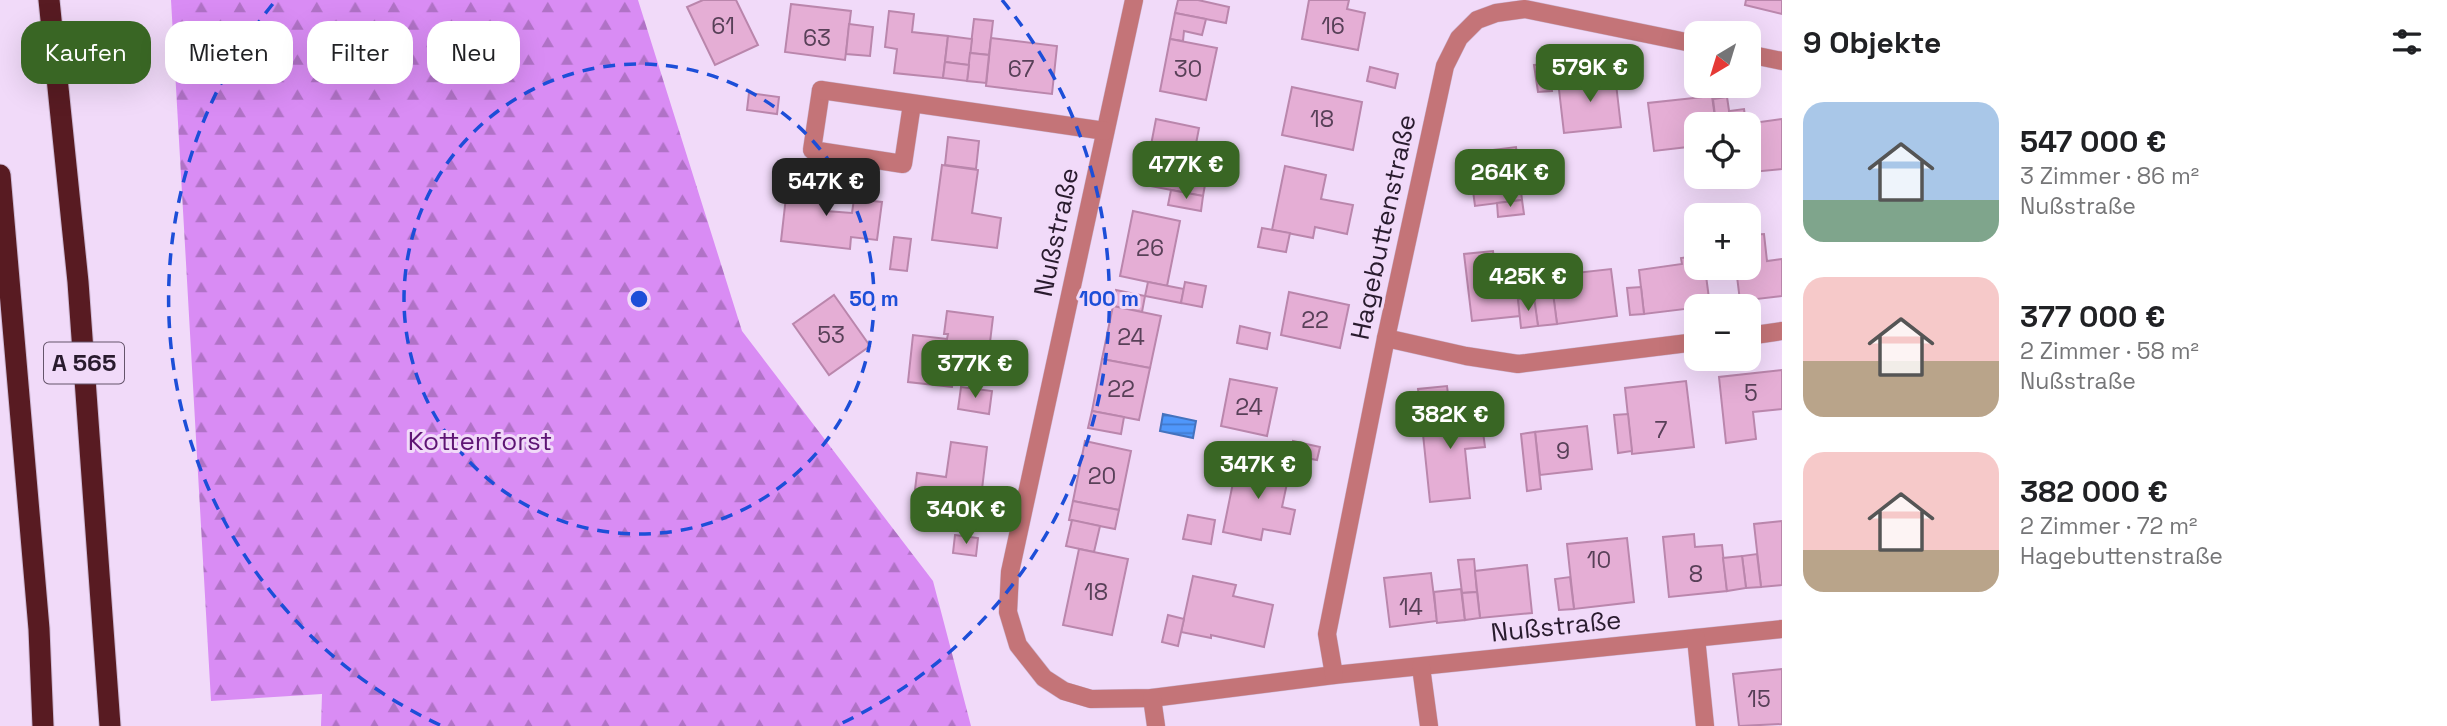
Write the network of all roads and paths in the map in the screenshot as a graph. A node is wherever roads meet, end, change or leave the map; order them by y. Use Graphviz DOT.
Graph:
graph roads {
  1 [pos="49,0"];
  2 [pos="1134,0"];
  3 [pos="1684,42"];
  4 [pos="1761,57"];
  5 [pos="1782,61"];
  6 [pos="912,104"];
  7 [pos="1105,131"];
  8 [pos="0,174"];
  9 [pos="1782,331"];
  10 [pos="1761,334"];
  11 [pos="1386,338"];
  12 [pos="1684,343"];
  13 [pos="1782,629"];
  14 [pos="1696,638"];
  15 [pos="1422,667"];
  16 [pos="1334,675"];
  17 [pos="1152,698"];
  18 [pos="43,726"];
  19 [pos="110,726"];
  20 [pos="1156,726"];
  21 [pos="1429,726"];
  22 [pos="1705,726"];
  1 -- 19 [label="highway, A 565"];
  2 -- 7 [label="street, Nußstraße"];
  3 -- 11 [label="street, Hagebuttenstraße"];
  4 -- 5 [label="street"];
  6 -- 6 [label="street"];
  6 -- 7 [label="street"];
  7 -- 17 [label="street, Nußstraße"];
  8 -- 18 [label="highway, A 565"];
  9 -- 10 [label="street"];
  11 -- 12 [label="street"];
  11 -- 16 [label="street, Hagebuttenstraße"];
  13 -- 14 [label="street, Nußstraße"];
  14 -- 15 [label="street, Nußstraße"];
  14 -- 22 [label="street"];
  15 -- 16 [label="street, Nußstraße"];
  15 -- 21 [label="street"];
  16 -- 17 [label="street, Nußstraße"];
  17 -- 20 [label="street"];
}
